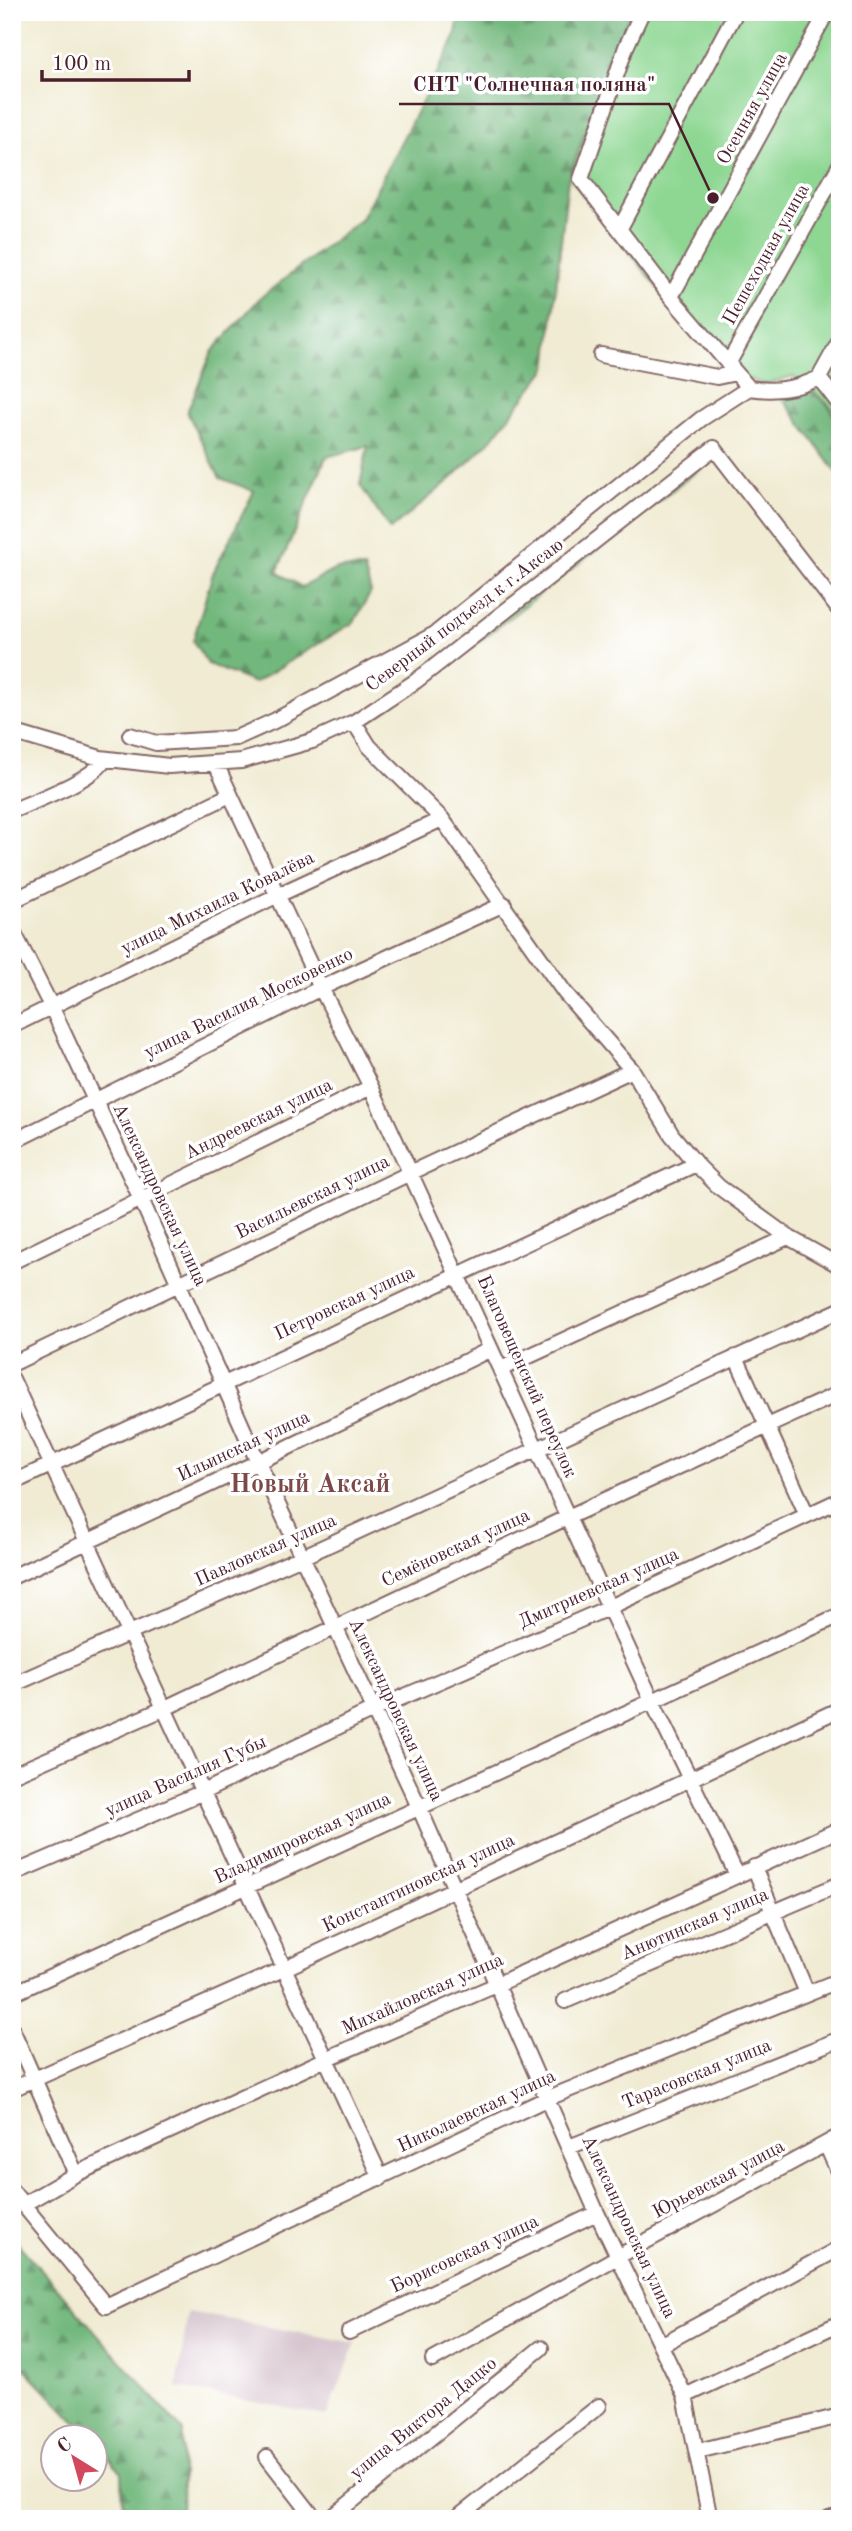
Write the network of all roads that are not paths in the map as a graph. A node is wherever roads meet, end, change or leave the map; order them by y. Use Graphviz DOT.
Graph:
graph roads {
  1 [pos="642,12"];
  2 [pos="736,12"];
  3 [pos="827,12"];
  4 [pos="840,165"];
  5 [pos="620,228"];
  6 [pos="671,297"];
  7 [pos="840,340"];
  8 [pos="601,355"];
  9 [pos="732,369"];
  10 [pos="819,378"];
  11 [pos="749,388"];
  12 [pos="840,405"];
  13 [pos="840,611"];
  14 [pos="354,722"];
  15 [pos="12,732"];
  16 [pos="130,734"];
  17 [pos="105,759"];
  18 [pos="216,764"];
  19 [pos="230,795"];
  20 [pos="12,811"];
  21 [pos="442,819"];
  22 [pos="278,895"];
  23 [pos="12,901"];
  24 [pos="504,904"];
  25 [pos="12,929"];
  26 [pos="321,988"];
  27 [pos="51,1006"];
  28 [pos="12,1026"];
  29 [pos="632,1070"];
  30 [pos="371,1087"];
  31 [pos="94,1103"];
  32 [pos="12,1142"];
  33 [pos="696,1164"];
  34 [pos="410,1173"];
  35 [pos="141,1199"];
  36 [pos="788,1237"];
  37 [pos="12,1262"];
  38 [pos="840,1266"];
  39 [pos="458,1273"];
  40 [pos="179,1283"];
  41 [pos="840,1310"];
  42 [pos="491,1349"];
  43 [pos="736,1357"];
  44 [pos="12,1364"];
  45 [pos="500,1369"];
  46 [pos="12,1379"];
  47 [pos="223,1383"];
  48 [pos="840,1393"];
  49 [pos="768,1426"];
  50 [pos="537,1450"];
  51 [pos="258,1462"];
  52 [pos="53,1465"];
  53 [pos="12,1483"];
  54 [pos="840,1500"];
  55 [pos="807,1515"];
  56 [pos="568,1517"];
  57 [pos="88,1542"];
  58 [pos="304,1556"];
  59 [pos="12,1577"];
  60 [pos="610,1607"];
  61 [pos="840,1615"];
  62 [pos="336,1628"];
  63 [pos="128,1633"];
  64 [pos="12,1685"];
  65 [pos="652,1701"];
  66 [pos="163,1709"];
  67 [pos="840,1709"];
  68 [pos="373,1710"];
  69 [pos="12,1775"];
  70 [pos="690,1779"];
  71 [pos="203,1792"];
  72 [pos="419,1807"];
  73 [pos="840,1829"];
  74 [pos="754,1867"];
  75 [pos="12,1874"];
  76 [pos="737,1875"];
  77 [pos="840,1884"];
  78 [pos="246,1886"];
  79 [pos="455,1889"];
  80 [pos="773,1913"];
  81 [pos="283,1969"];
  82 [pos="840,1980"];
  83 [pos="496,1985"];
  84 [pos="807,1993"];
  85 [pos="12,1994"];
  86 [pos="565,2001"];
  87 [pos="12,2029"];
  88 [pos="840,2039"];
  89 [pos="326,2059"];
  90 [pos="35,2079"];
  91 [pos="12,2090"];
  92 [pos="547,2099"];
  93 [pos="840,2136"];
  94 [pos="826,2144"];
  95 [pos="569,2147"];
  96 [pos="76,2174"];
  97 [pos="840,2176"];
  98 [pos="381,2178"];
  99 [pos="12,2191"];
  100 [pos="24,2204"];
  101 [pos="597,2213"];
  102 [pos="840,2248"];
  103 [pos="619,2256"];
  104 [pos="840,2323"];
  105 [pos="349,2332"];
  106 [pos="662,2345"];
  107 [pos="541,2348"];
  108 [pos="433,2360"];
  109 [pos="685,2396"];
  110 [pos="599,2406"];
  111 [pos="840,2416"];
  112 [pos="702,2450"];
  113 [pos="267,2458"];
  114 [pos="840,2516"];
  115 [pos="316,2519"];
  116 [pos="330,2519"];
  117 [pos="456,2519"];
  118 [pos="710,2519"];
  119 [pos="829,2519"];
  1 -- 5 [label="street"];
  2 -- 5 [label="street"];
  3 -- 6 [label="street, Осенняя улица"];
  4 -- 9 [label="street, Пешеходная улица"];
  5 -- 6 [label="street"];
  6 -- 9 [label="street"];
  7 -- 10 [label="street"];
  8 -- 9 [label="street"];
  9 -- 11 [label="street"];
  10 -- 11 [label="street"];
  10 -- 12 [label="street"];
  11 -- 16 [label="street"];
  13 -- 14 [label="street, Северный подъезд к г.Аксаю"];
  14 -- 18 [label="street, Северный подъезд к г.Аксаю"];
  14 -- 21 [label="street"];
  15 -- 17 [label="street, Северный подъезд к г.Аксаю"];
  17 -- 18 [label="street, Северный подъезд к г.Аксаю"];
  17 -- 20 [label="street"];
  18 -- 19 [label="street, Благовещенский переулок"];
  19 -- 22 [label="street, Благовещенский переулок"];
  19 -- 23 [label="street"];
  21 -- 22 [label="street, улица Михаила Ковалёва"];
  21 -- 24 [label="street"];
  22 -- 26 [label="street, Благовещенский переулок"];
  22 -- 27 [label="street, улица Михаила Ковалёва"];
  24 -- 26 [label="street, улица Василия Московенко"];
  24 -- 29 [label="street"];
  25 -- 27 [label="street, Александровская улица"];
  26 -- 30 [label="street, Благовещенский переулок"];
  26 -- 31 [label="street, улица Василия Московенко"];
  27 -- 28 [label="street, улица Михаила Ковалёва"];
  27 -- 31 [label="street, Александровская улица"];
  29 -- 33 [label="street"];
  29 -- 34 [label="street, Васильевская улица"];
  30 -- 34 [label="street, Благовещенский переулок"];
  30 -- 35 [label="street, Андреевская улица"];
  31 -- 32 [label="street, улица Василия Московенко"];
  31 -- 35 [label="street, Александровская улица"];
  33 -- 36 [label="street"];
  33 -- 39 [label="street, Петровская улица"];
  34 -- 39 [label="street, Благовещенский переулок"];
  34 -- 40 [label="street, Васильевская улица"];
  35 -- 37 [label="street, Андреевская улица"];
  35 -- 40 [label="street, Александровская улица"];
  36 -- 38 [label="street"];
  36 -- 45 [label="street"];
  39 -- 42 [label="street, Благовещенский переулок"];
  39 -- 47 [label="street, Петровская улица"];
  40 -- 44 [label="street, Васильевская улица"];
  40 -- 47 [label="street, Александровская улица"];
  41 -- 43 [label="street, Павловская улица"];
  42 -- 45 [label="street, Благовещенский переулок"];
  42 -- 51 [label="street, Ильинская улица"];
  43 -- 49 [label="street"];
  43 -- 50 [label="street, Павловская улица"];
  45 -- 50 [label="street, Благовещенский переулок"];
  46 -- 52 [label="street"];
  47 -- 51 [label="street, Александровская улица"];
  47 -- 52 [label="street, Петровская улица"];
  48 -- 49 [label="street, Семёновская улица"];
  49 -- 55 [label="street"];
  49 -- 56 [label="street, Семёновская улица"];
  50 -- 56 [label="street, Благовещенский переулок"];
  50 -- 58 [label="street, Павловская улица"];
  51 -- 57 [label="street, Ильинская улица"];
  51 -- 58 [label="street, Александровская улица"];
  52 -- 53 [label="street, Петровская улица"];
  52 -- 57 [label="street"];
  54 -- 55 [label="street, Дмитриевская улица"];
  55 -- 60 [label="street, Дмитриевская улица"];
  56 -- 60 [label="street, Благовещенский переулок"];
  56 -- 62 [label="street, Семёновская улица"];
  57 -- 59 [label="street, Ильинская улица"];
  57 -- 63 [label="street"];
  58 -- 62 [label="street, Александровская улица"];
  58 -- 63 [label="street, Павловская улица"];
  60 -- 65 [label="street, Благовещенский переулок"];
  60 -- 68 [label="street, Дмитриевская улица"];
  61 -- 65 [label="street, Владимировская улица"];
  62 -- 66 [label="street, Семёновская улица"];
  62 -- 68 [label="street, Александровская улица"];
  63 -- 64 [label="street, Павловская улица"];
  63 -- 66 [label="street"];
  65 -- 70 [label="street, Благовещенский переулок"];
  65 -- 72 [label="street, Владимировская улица"];
  66 -- 69 [label="street, Семёновская улица"];
  66 -- 71 [label="street"];
  67 -- 70 [label="street, Константиновская улица"];
  68 -- 71 [label="street, улица Василия Губы"];
  68 -- 72 [label="street, Александровская улица"];
  70 -- 76 [label="street, Благовещенский переулок"];
  70 -- 79 [label="street, Константиновская улица"];
  71 -- 75 [label="street, улица Василия Губы"];
  71 -- 78 [label="street"];
  72 -- 78 [label="street, Владимировская улица"];
  72 -- 79 [label="street, Александровская улица"];
  73 -- 74 [label="street, Михайловская улица"];
  74 -- 76 [label="street, Михайловская улица"];
  74 -- 80 [label="street"];
  76 -- 83 [label="street, Михайловская улица"];
  77 -- 80 [label="street, Анютинская улица"];
  78 -- 81 [label="street"];
  78 -- 85 [label="street, Владимировская улица"];
  79 -- 81 [label="street, Константиновская улица"];
  79 -- 83 [label="street, Александровская улица"];
  80 -- 84 [label="street"];
  80 -- 86 [label="street, Анютинская улица"];
  81 -- 89 [label="street"];
  81 -- 90 [label="street, Константиновская улица"];
  82 -- 84 [label="street, Николаевская улица"];
  83 -- 89 [label="street, Михайловская улица"];
  83 -- 92 [label="street, Александровская улица"];
  84 -- 92 [label="street, Николаевская улица"];
  87 -- 90 [label="street"];
  88 -- 95 [label="street, Тарасовская улица"];
  89 -- 96 [label="street, Михайловская улица"];
  89 -- 98 [label="street"];
  90 -- 91 [label="street, Константиновская улица"];
  90 -- 96 [label="street"];
  92 -- 95 [label="street, Александровская улица"];
  92 -- 98 [label="street, Николаевская улица"];
  93 -- 94 [label="street, Юрьевская улица"];
  94 -- 97 [label="street"];
  94 -- 103 [label="street, Юрьевская улица"];
  95 -- 101 [label="street, Александровская улица"];
  96 -- 100 [label="street, Михайловская улица"];
  98 -- 100 [label="street, Николаевская улица"];
  99 -- 100 [label="street"];
  101 -- 103 [label="street, Александровская улица"];
  101 -- 105 [label="street, Борисовская улица"];
  102 -- 106 [label="street"];
  103 -- 106 [label="street, Александровская улица"];
  103 -- 108 [label="street, Юрьевская улица"];
  104 -- 109 [label="street"];
  106 -- 109 [label="street, Александровская улица"];
  107 -- 116 [label="street, улица Виктора Дацко"];
  109 -- 118 [label="street, Александровская улица"];
  110 -- 117 [label="street"];
  111 -- 112 [label="street"];
  113 -- 115 [label="street"];
  114 -- 119 [label="street"];
}
